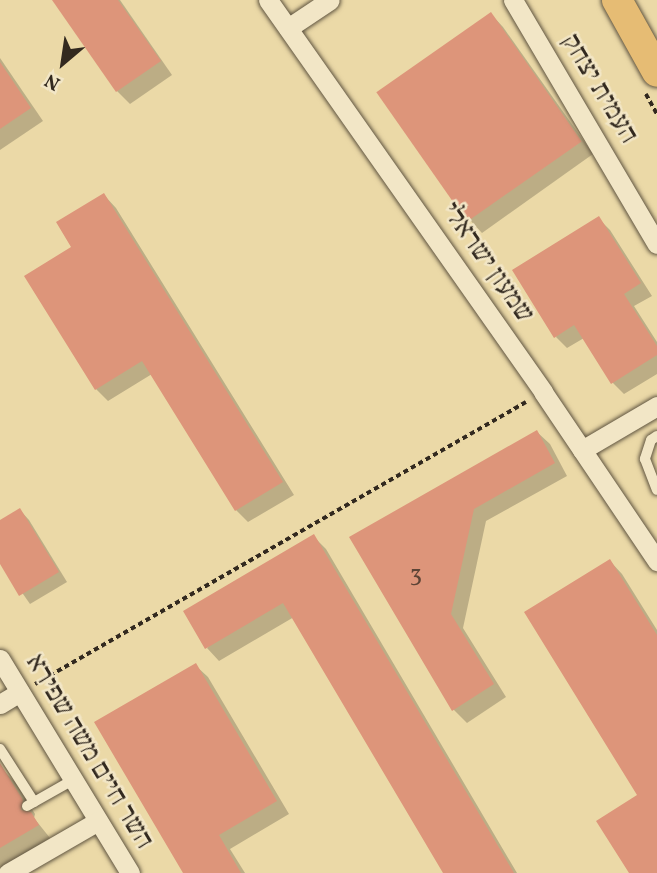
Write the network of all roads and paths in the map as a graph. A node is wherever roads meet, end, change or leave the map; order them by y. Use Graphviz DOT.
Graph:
graph roads {
  1 [pos="268,0"];
  2 [pos="330,0"];
  3 [pos="513,0"];
  4 [pos="617,0"];
  5 [pos="288,29"];
  6 [pos="657,72"];
  7 [pos="657,244"];
  8 [pos="543,392"];
  9 [pos="657,406"];
  10 [pos="657,436"];
  11 [pos="582,450"];
  12 [pos="657,490"];
  13 [pos="657,561"];
  14 [pos="0,659"];
  15 [pos="20,692"];
  16 [pos="0,704"];
  17 [pos="0,750"];
  18 [pos="73,780"];
  19 [pos="98,821"];
  20 [pos="8,873"];
  21 [pos="130,873"];
  1 -- 5 [label="street, שמעון ישראלי"];
  2 -- 5 [label="street"];
  3 -- 7 [label="street, העמית יצחק"];
  4 -- 6 [label="main road"];
  5 -- 8 [label="street, שמעון ישראלי"];
  8 -- 11 [label="street, שמעון ישראלי"];
  8 -- 15 [label="path"];
  9 -- 11 [label="street"];
  10 -- 12 [label="lane"];
  11 -- 13 [label="street, שמעון ישראלי"];
  14 -- 15 [label="street, השר חיים משה שפירא"];
  15 -- 16 [label="street"];
  15 -- 18 [label="street, השר חיים משה שפירא"];
  17 -- 18 [label="lane"];
  18 -- 19 [label="street, השר חיים משה שפירא"];
  19 -- 20 [label="street"];
  19 -- 21 [label="street, השר חיים משה שפירא"];
}
